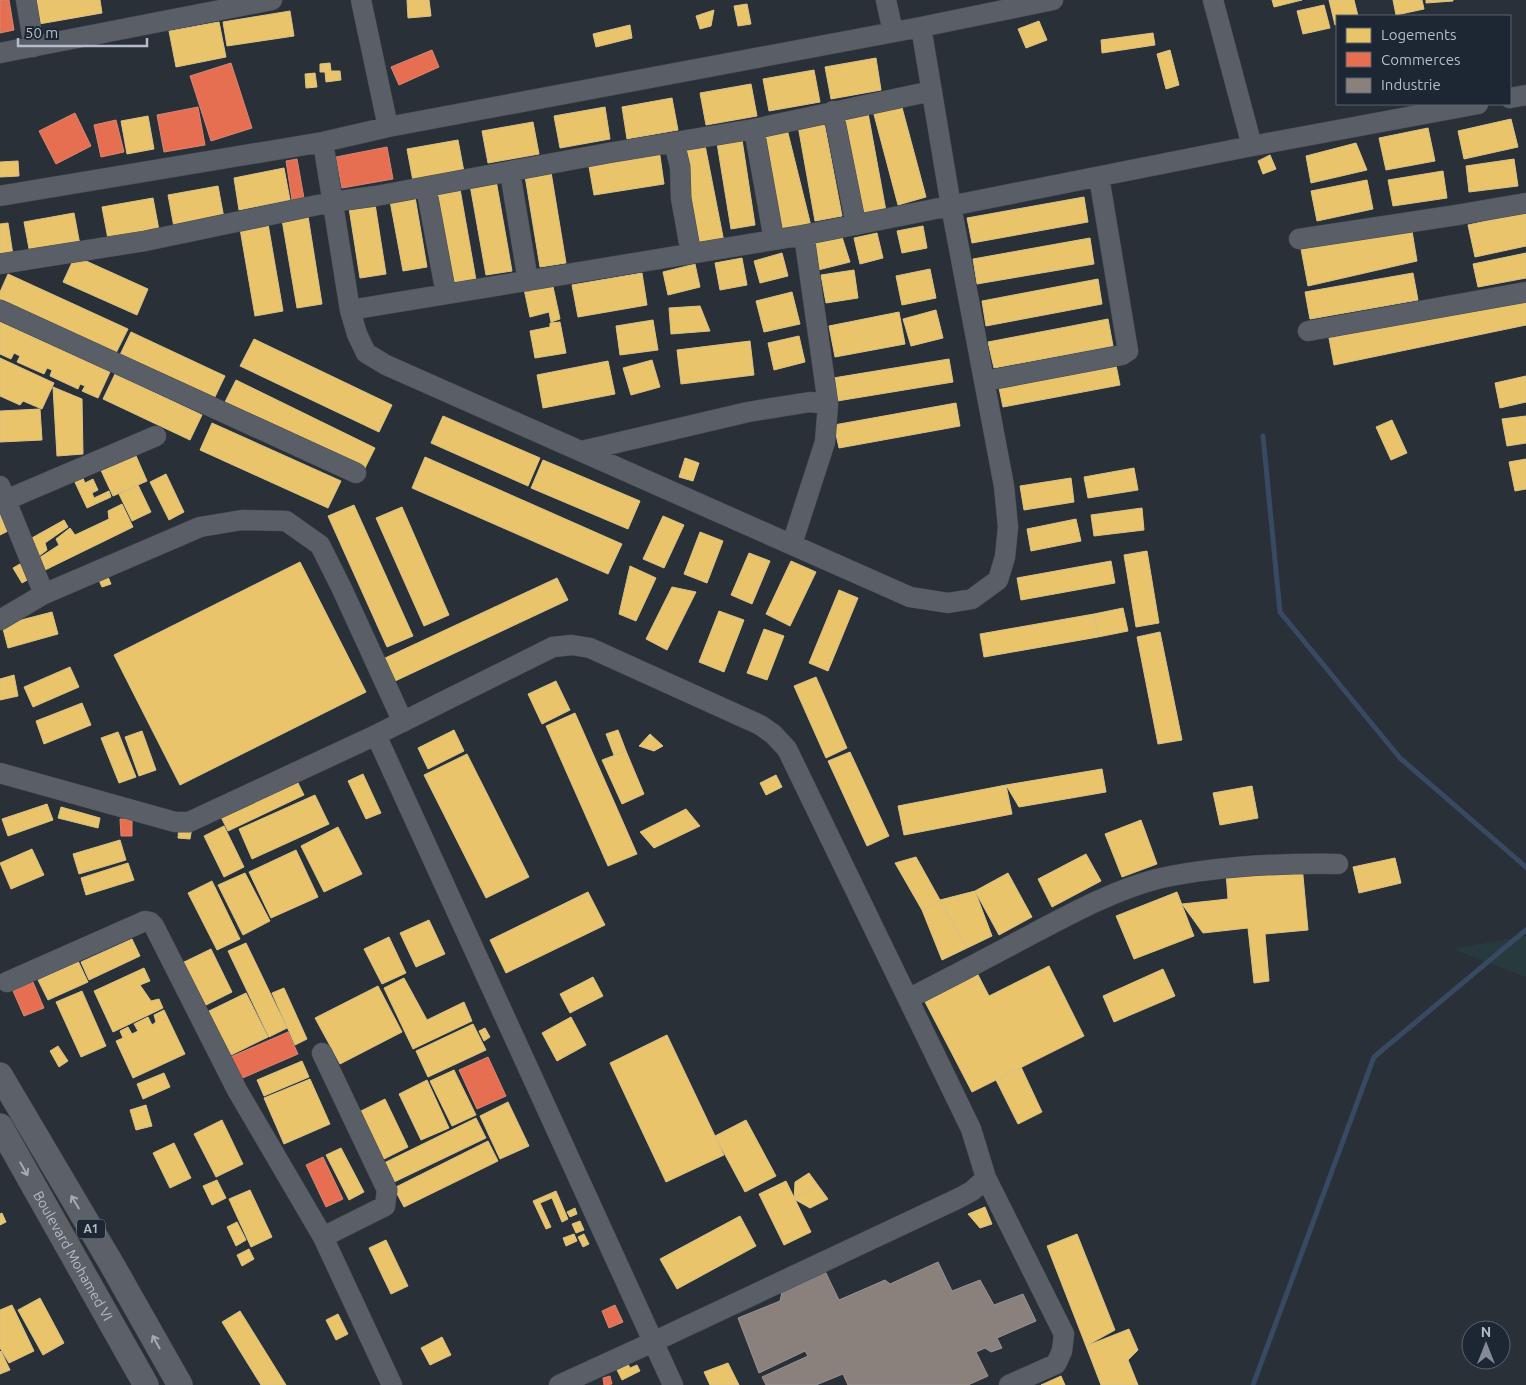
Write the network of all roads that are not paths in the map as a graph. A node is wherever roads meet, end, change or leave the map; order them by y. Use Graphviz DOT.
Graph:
graph roads {
  1 [pos="26,0"];
  2 [pos="272,0"];
  3 [pos="361,0"];
  4 [pos="886,0"];
  5 [pos="1053,0"];
  6 [pos="1213,0"];
  7 [pos="186,8"];
  8 [pos="921,26"];
  9 [pos="893,32"];
  10 [pos="34,47"];
  11 [pos="0,53"];
  12 [pos="932,91"];
  13 [pos="1526,95"];
  14 [pos="1511,98"];
  15 [pos="1473,105"];
  16 [pos="833,111"];
  17 [pos="388,127"];
  18 [pos="754,129"];
  19 [pos="323,142"];
  20 [pos="674,142"];
  21 [pos="1252,146"];
  22 [pos="510,172"];
  23 [pos="1099,177"];
  24 [pos="426,187"];
  25 [pos="0,196"];
  26 [pos="332,202"];
  27 [pos="1526,203"];
  28 [pos="951,206"];
  29 [pos="856,225"];
  30 [pos="804,235"];
  31 [pos="1299,239"];
  32 [pos="774,240"];
  33 [pos="691,254"];
  34 [pos="0,264"];
  35 [pos="528,280"];
  36 [pos="1526,292"];
  37 [pos="446,294"];
  38 [pos="0,310"];
  39 [pos="350,310"];
  40 [pos="1308,331"];
  41 [pos="985,381"];
  42 [pos="828,404"];
  43 [pos="156,436"];
  44 [pos="582,451"];
  45 [pos="356,473"];
  46 [pos="3,493"];
  47 [pos="792,544"];
  48 [pos="44,594"];
  49 [pos="0,620"];
  50 [pos="403,722"];
  51 [pos="376,735"];
  52 [pos="0,773"];
  53 [pos="1338,864"];
  54 [pos="7,982"];
  55 [pos="908,999"];
  56 [pos="322,1052"];
  57 [pos="0,1075"];
  58 [pos="0,1126"];
  59 [pos="986,1178"];
  60 [pos="323,1237"];
  61 [pos="653,1342"];
  62 [pos="146,1385"];
  63 [pos="180,1385"];
  64 [pos="392,1385"];
  65 [pos="559,1385"];
  66 [pos="673,1385"];
  67 [pos="1009,1385"];
  1 -- 10 [label="street"];
  2 -- 7 [label="street"];
  3 -- 17 [label="street"];
  4 -- 9 [label="street"];
  5 -- 8 [label="street"];
  6 -- 21 [label="street"];
  7 -- 10 [label="street"];
  8 -- 9 [label="street"];
  8 -- 12 [label="street"];
  9 -- 17 [label="street"];
  10 -- 11 [label="street"];
  12 -- 16 [label="street"];
  12 -- 28 [label="street"];
  13 -- 14 [label="street"];
  15 -- 21 [label="street"];
  16 -- 18 [label="street"];
  16 -- 29 [label="street"];
  17 -- 19 [label="street"];
  18 -- 20 [label="street"];
  18 -- 32 [label="street"];
  19 -- 25 [label="street"];
  19 -- 26 [label="street"];
  20 -- 22 [label="street"];
  20 -- 33 [label="street"];
  21 -- 23 [label="street"];
  22 -- 24 [label="street"];
  22 -- 35 [label="street"];
  23 -- 28 [label="street"];
  23 -- 41 [label="street"];
  24 -- 26 [label="street"];
  24 -- 37 [label="street"];
  26 -- 34 [label="street"];
  26 -- 39 [label="street"];
  27 -- 31 [label="street"];
  28 -- 29 [label="street"];
  28 -- 41 [label="street"];
  29 -- 30 [label="street"];
  30 -- 32 [label="street"];
  30 -- 42 [label="street"];
  32 -- 33 [label="street"];
  33 -- 35 [label="street"];
  35 -- 37 [label="street"];
  36 -- 40 [label="street"];
  37 -- 39 [label="street"];
  38 -- 45 [label="street"];
  39 -- 44 [label="street"];
  41 -- 47 [label="street"];
  42 -- 44 [label="street"];
  42 -- 47 [label="street"];
  43 -- 46 [label="street"];
  44 -- 47 [label="street"];
  46 -- 48 [label="street"];
  48 -- 49 [label="street"];
  48 -- 50 [label="street"];
  50 -- 51 [label="street"];
  50 -- 55 [label="street"];
  51 -- 52 [label="street"];
  51 -- 61 [label="street"];
  53 -- 55 [label="street"];
  54 -- 60 [label="street"];
  55 -- 59 [label="street"];
  56 -- 60 [label="street"];
  63 -- 57 [label="main road, Boulevard Mohamed VI / A1, one-way"];
  58 -- 62 [label="main road, Boulevard Mohamed VI / A1, one-way"];
  59 -- 61 [label="street"];
  59 -- 67 [label="street"];
  60 -- 64 [label="street"];
  61 -- 65 [label="street"];
  61 -- 66 [label="street"];
}
